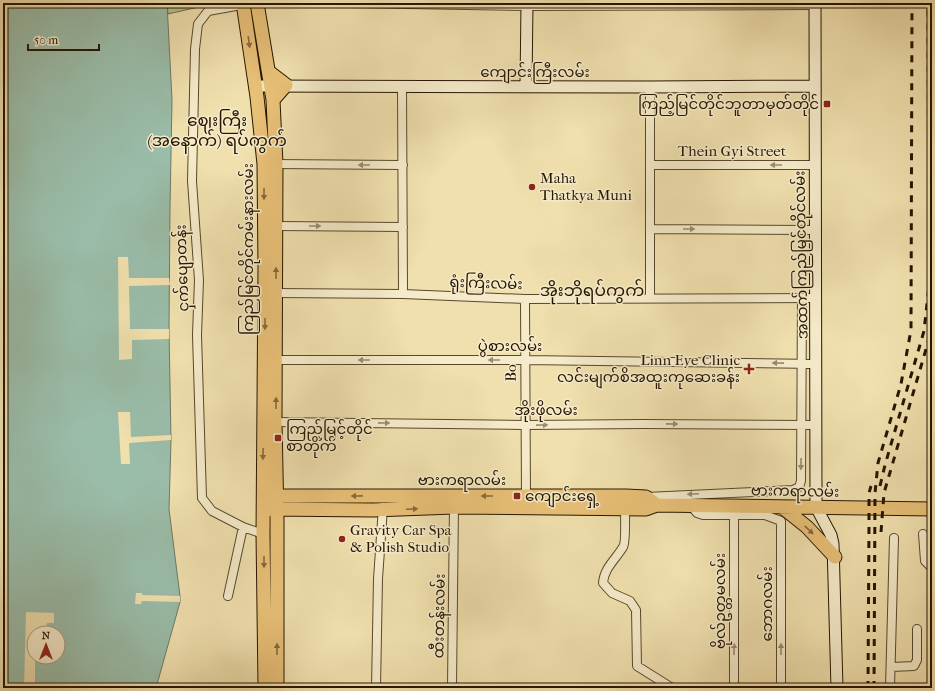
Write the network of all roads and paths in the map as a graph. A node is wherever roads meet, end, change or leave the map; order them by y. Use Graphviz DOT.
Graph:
graph roads {
  1 [pos="257,3"];
  2 [pos="349,3"];
  3 [pos="246,4"];
  4 [pos="815,4"];
  5 [pos="527,5"];
  6 [pos="269,72"];
  7 [pos="271,85"];
  8 [pos="286,85"];
  9 [pos="255,86"];
  10 [pos="402,86"];
  11 [pos="815,86"];
  12 [pos="526,87"];
  13 [pos="650,87"];
  14 [pos="273,100"];
  15 [pos="270,164"];
  16 [pos="403,165"];
  17 [pos="650,165"];
  18 [pos="815,165"];
  19 [pos="276,226"];
  20 [pos="403,227"];
  21 [pos="650,229"];
  22 [pos="815,230"];
  23 [pos="276,293"];
  24 [pos="403,294"];
  25 [pos="650,298"];
  26 [pos="802,298"];
  27 [pos="815,298"];
  28 [pos="525,299"];
  29 [pos="270,360"];
  30 [pos="526,360"];
  31 [pos="802,364"];
  32 [pos="817,364"];
  33 [pos="275,422"];
  34 [pos="525,425"];
  35 [pos="802,425"];
  36 [pos="816,425"];
  37 [pos="384,496"];
  38 [pos="646,497"];
  39 [pos="276,500"];
  40 [pos="454,502"];
  41 [pos="526,502"];
  42 [pos="657,505"];
  43 [pos="691,506"];
  44 [pos="782,507"];
  45 [pos="816,507"];
  46 [pos="625,509"];
  47 [pos="932,509"];
  48 [pos="383,510"];
  49 [pos="734,514"];
  50 [pos="243,527"];
  51 [pos="263,534"];
  52 [pos="923,534"];
  53 [pos="894,538"];
  54 [pos="835,557"];
  55 [pos="932,568"];
  56 [pos="228,596"];
  57 [pos="917,628"];
  58 [pos="891,667"];
  59 [pos="271,682"];
  60 [pos="376,688"];
  61 [pos="452,688"];
  62 [pos="672,688"];
  63 [pos="734,688"];
  64 [pos="780,688"];
  65 [pos="837,688"];
  66 [pos="890,688"];
  1 -- 6 [label="main road"];
  2 -- 5 [label="street"];
  3 -- 9 [label="main road, ကြည်မြင်တိုင်ကမ်းနားလမ်း, one-way"];
  3 -- 50 [label="street, ငှက်ပျောတန်း"];
  4 -- 5 [label="street"];
  4 -- 11 [label="main road, အထက်ကြည်မြင်တိုင်လမ်း"];
  5 -- 12 [label="main road"];
  6 -- 7 [label="main road"];
  6 -- 8 [label="main road"];
  7 -- 8 [label="main road, ကျောင်းကြီးလမ်း"];
  7 -- 9 [label="main road, ကျောင်းကြီးလမ်း"];
  7 -- 14 [label="main road"];
  8 -- 10 [label="main road, ကျောင်းကြီးလမ်း"];
  8 -- 14 [label="main road"];
  9 -- 15 [label="main road, ကြည်မြင်တိုင်ကမ်းနားလမ်း"];
  10 -- 12 [label="main road, ကျောင်းကြီးလမ်း"];
  10 -- 16 [label="street"];
  11 -- 13 [label="main road, ကျောင်းကြီးလမ်း"];
  11 -- 18 [label="main road, အထက်ကြည်မြင်တိုင်လမ်း"];
  12 -- 13 [label="main road, ကျောင်းကြီးလမ်း"];
  13 -- 17 [label="street"];
  14 -- 15 [label="main road"];
  16 -- 15 [label="street, one-way"];
  15 -- 19 [label="main road"];
  15 -- 29 [label="main road, ကြည်မြင်တိုင်ကမ်းနားလမ်း, one-way"];
  16 -- 20 [label="street"];
  18 -- 17 [label="street, Thein Gyi Street, one-way"];
  17 -- 21 [label="street"];
  18 -- 22 [label="main road, အထက်ကြည်မြင်တိုင်လမ်း"];
  19 -- 20 [label="street, one-way"];
  23 -- 19 [label="main road, one-way"];
  20 -- 24 [label="street"];
  21 -- 22 [label="street, one-way"];
  21 -- 25 [label="street"];
  22 -- 27 [label="main road, အထက်ကြည်မြင်တိုင်လမ်း"];
  23 -- 24 [label="street, ရုံးကြီးလမ်း"];
  23 -- 29 [label="main road"];
  24 -- 28 [label="street, ရုံးကြီးလမ်း"];
  25 -- 26 [label="street, ရုံးကြီးလမ်း"];
  25 -- 28 [label="street, ရုံးကြီးလမ်း"];
  26 -- 27 [label="street, ရုံးကြီးလမ်း"];
  26 -- 31 [label="street"];
  27 -- 32 [label="main road, အထက်ကြည်မြင်တိုင်လမ်း"];
  28 -- 30 [label="street, Bo"];
  30 -- 29 [label="street, ပွဲစားလမ်း, one-way"];
  33 -- 29 [label="main road, one-way"];
  29 -- 39 [label="main road, ကြည်မြင်တိုင်ကမ်းနားလမ်း, one-way"];
  31 -- 30 [label="street, ပွဲစားလမ်း, one-way"];
  30 -- 34 [label="street, Bo"];
  31 -- 32 [label="street, ပွဲစားလမ်း"];
  31 -- 35 [label="street"];
  32 -- 36 [label="main road, အထက်ကြည်မြင်တိုင်လမ်း"];
  33 -- 34 [label="street, အိုးဖိုလမ်း, one-way"];
  33 -- 39 [label="main road"];
  34 -- 35 [label="street, အိုးဖိုလမ်း, one-way"];
  34 -- 41 [label="street, Bo"];
  35 -- 36 [label="street, အိုးဖိုလမ်း"];
  35 -- 38 [label="street, one-way"];
  36 -- 45 [label="main road, အထက်ကြည်မြင်တိုင်လမ်း"];
  37 -- 39 [label="main road, ဗားကရာလမ်း, one-way"];
  37 -- 40 [label="main road, ဗားကရာလမ်း"];
  37 -- 48 [label="street"];
  38 -- 41 [label="main road, ဗားကရာလမ်း"];
  38 -- 42 [label="main road"];
  39 -- 48 [label="main road, ဗားကရာလမ်း"];
  39 -- 51 [label="main road, ကြည်မြင်တိုင်ကမ်းနားလမ်း"];
  59 -- 39 [label="main road, one-way"];
  40 -- 41 [label="main road, ဗားကရာလမ်း"];
  48 -- 40 [label="main road, ဗားကရာလမ်း, one-way"];
  40 -- 61 [label="street, ထီးတန်းလမ်း"];
  41 -- 46 [label="main road, ဗားကရာလမ်း"];
  42 -- 43 [label="main road, ဗားကရာလမ်း"];
  42 -- 46 [label="main road, ဗားကရာလမ်း"];
  43 -- 44 [label="main road, ဗားကရာလမ်း"];
  43 -- 49 [label="street"];
  44 -- 45 [label="main road, ဗားကရာလမ်း"];
  44 -- 54 [label="main road, one-way"];
  45 -- 47 [label="main road, ဗားကရာလမ်း"];
  45 -- 54 [label="main road"];
  46 -- 62 [label="street"];
  48 -- 60 [label="street"];
  63 -- 49 [label="street, ဗိုလ်ဥတ္တမလမ်း, one-way"];
  64 -- 49 [label="street, ဘောဂလမ်း, one-way"];
  50 -- 51 [label="street, ငှက်ပျောတန်း"];
  50 -- 56 [label="street"];
  51 -- 59 [label="main road, ကြည်မြင်တိုင်ကမ်းနားလမ်း, one-way"];
  52 -- 55 [label="street"];
  53 -- 58 [label="street"];
  54 -- 65 [label="main road"];
  57 -- 58 [label="street"];
  58 -- 66 [label="street"];
}
